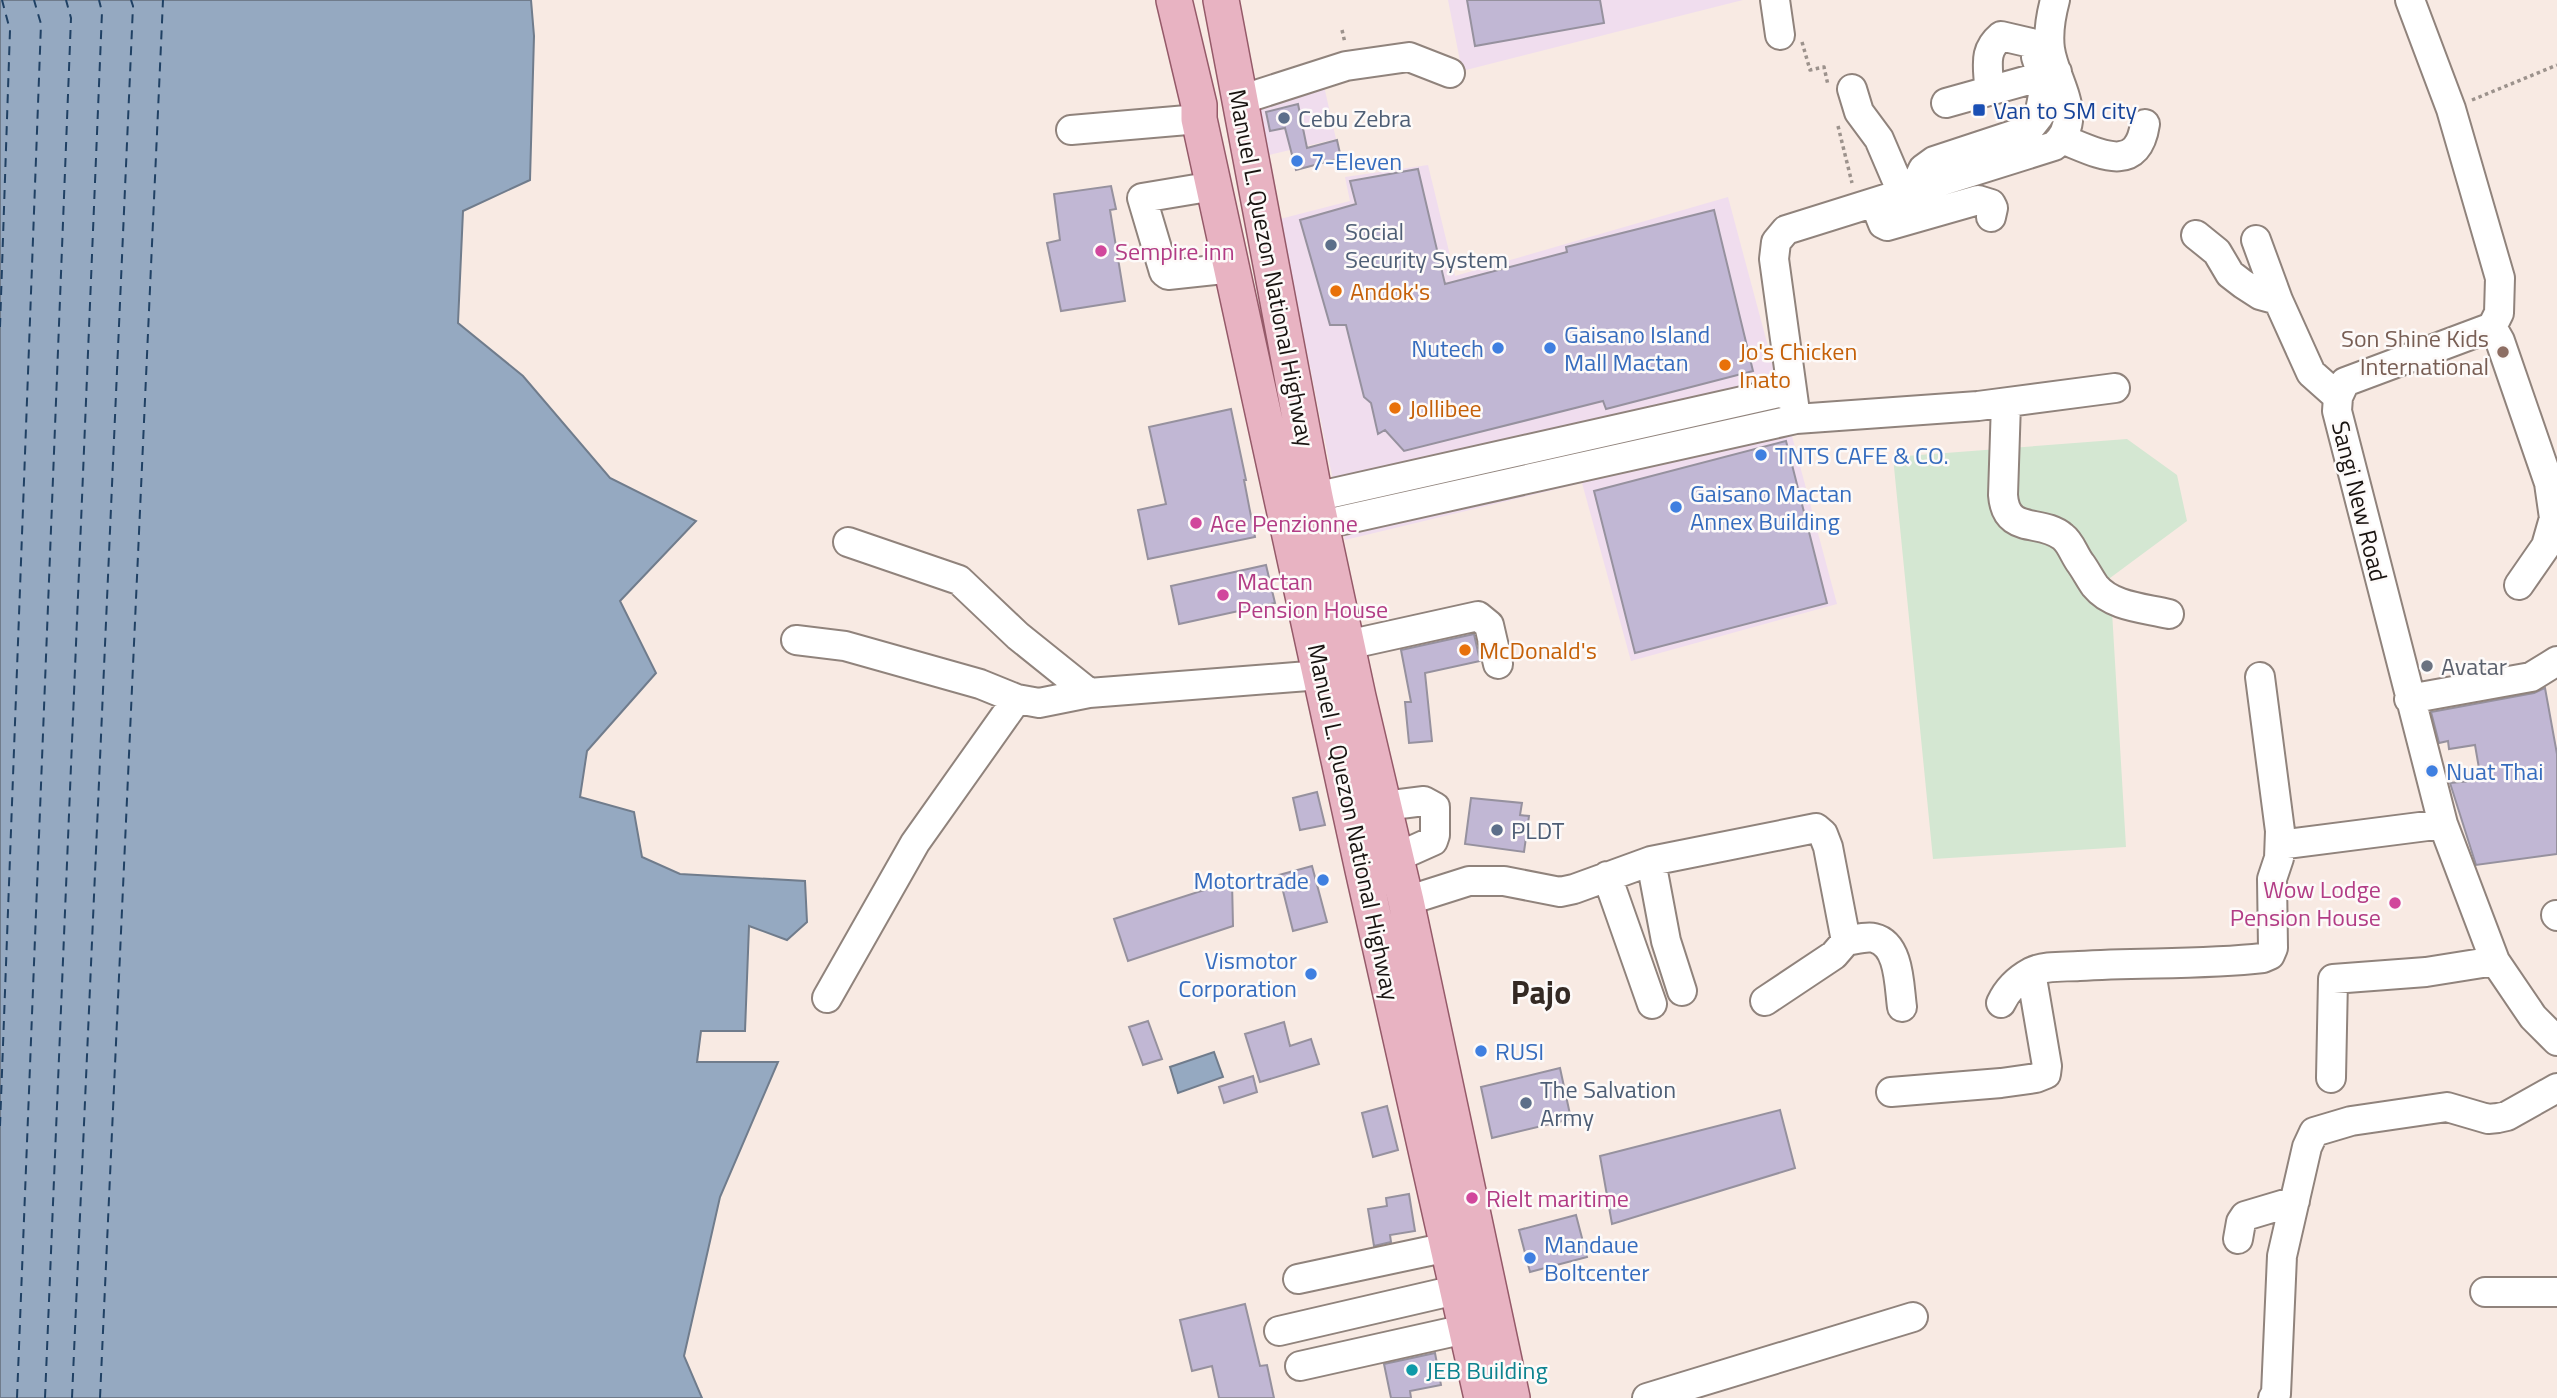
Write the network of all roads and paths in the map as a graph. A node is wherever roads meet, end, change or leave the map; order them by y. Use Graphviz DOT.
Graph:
graph roads {
  1 [pos="1174,0"];
  2 [pos="1221,0"];
  3 [pos="1775,0"];
  4 [pos="2410,0"];
  5 [pos="2053,6"];
  6 [pos="1780,35"];
  7 [pos="2031,43"];
  8 [pos="2557,65"];
  9 [pos="1450,73"];
  10 [pos="2050,74"];
  11 [pos="1989,90"];
  12 [pos="1841,91"];
  13 [pos="1240,100"];
  14 [pos="1946,103"];
  15 [pos="2451,108"];
  16 [pos="1836,118"];
  17 [pos="1199,119"];
  18 [pos="2145,124"];
  19 [pos="1071,130"];
  20 [pos="2062,139"];
  21 [pos="1214,186"];
  22 [pos="1912,192"];
  23 [pos="1866,206"];
  24 [pos="1991,216"];
  25 [pos="2196,235"];
  26 [pos="2256,240"];
  27 [pos="1233,268"];
  28 [pos="2278,300"];
  29 [pos="2492,327"];
  30 [pos="2115,388"];
  31 [pos="1792,390"];
  32 [pos="2337,397"];
  33 [pos="2006,402"];
  34 [pos="1796,419"];
  35 [pos="1443,483"];
  36 [pos="1318,511"];
  37 [pos="848,542"];
  38 [pos="2519,585"];
  39 [pos="2169,614"];
  40 [pos="796,640"];
  41 [pos="1347,645"];
  42 [pos="2557,661"];
  43 [pos="1498,664"];
  44 [pos="1321,675"];
  45 [pos="2260,677"];
  46 [pos="1088,693"];
  47 [pos="1017,699"];
  48 [pos="2409,699"];
  49 [pos="1384,806"];
  50 [pos="2443,824"];
  51 [pos="2280,845"];
  52 [pos="1651,861"];
  53 [pos="1379,864"];
  54 [pos="1607,876"];
  55 [pos="1406,901"];
  56 [pos="1846,941"];
  57 [pos="2495,961"];
  58 [pos="2031,972"];
  59 [pos="1682,991"];
  60 [pos="827,998"];
  61 [pos="1765,1001"];
  62 [pos="2001,1003"];
  63 [pos="1653,1004"];
  64 [pos="1902,1007"];
  65 [pos="2557,1041"];
  66 [pos="2331,1078"];
  67 [pos="2557,1088"];
  68 [pos="1891,1092"];
  69 [pos="1436,1194"];
  70 [pos="2295,1201"];
  71 [pos="2238,1239"];
  72 [pos="1434,1250"];
  73 [pos="1298,1279"];
  74 [pos="2485,1292"];
  75 [pos="2557,1292"];
  76 [pos="1443,1293"];
  77 [pos="1913,1317"];
  78 [pos="1279,1331"];
  79 [pos="1452,1332"];
  80 [pos="1300,1366"];
  81 [pos="1466,1398"];
  82 [pos="1482,1398"];
  83 [pos="1512,1398"];
  84 [pos="1647,1398"];
  85 [pos="2273,1398"];
  1 -- 17 [label="main road, Manuel L. Quezon National Highway"];
  2 -- 13 [label="main road, Manuel L. Quezon National Highway"];
  3 -- 6 [label="street"];
  4 -- 15 [label="street"];
  5 -- 7 [label="street"];
  5 -- 10 [label="street"];
  6 -- 12 [label="path"];
  7 -- 10 [label="street"];
  7 -- 11 [label="street"];
  8 -- 15 [label="path"];
  9 -- 13 [label="street"];
  10 -- 11 [label="street"];
  10 -- 20 [label="street"];
  10 -- 22 [label="street"];
  11 -- 14 [label="street"];
  12 -- 22 [label="street"];
  13 -- 36 [label="main road, Manuel L. Quezon National Highway"];
  15 -- 29 [label="street"];
  16 -- 23 [label="path"];
  17 -- 19 [label="street"];
  17 -- 21 [label="main road, Manuel L. Quezon National Highway"];
  18 -- 20 [label="street"];
  20 -- 22 [label="street"];
  21 -- 27 [label="main road, Manuel L. Quezon National Highway"];
  21 -- 27 [label="street"];
  22 -- 23 [label="street"];
  23 -- 24 [label="street"];
  23 -- 31 [label="street"];
  25 -- 28 [label="street"];
  26 -- 28 [label="street"];
  27 -- 44 [label="main road, Manuel L. Quezon National Highway"];
  28 -- 32 [label="street"];
  29 -- 32 [label="street, Sangi New Road"];
  29 -- 38 [label="street"];
  30 -- 33 [label="street"];
  31 -- 34 [label="street"];
  31 -- 35 [label="street"];
  32 -- 48 [label="street, Sangi New Road"];
  33 -- 34 [label="street"];
  33 -- 39 [label="street"];
  34 -- 35 [label="street"];
  35 -- 36 [label="street"];
  36 -- 41 [label="main road, Manuel L. Quezon National Highway"];
  37 -- 46 [label="street"];
  40 -- 47 [label="street"];
  41 -- 43 [label="street"];
  41 -- 49 [label="main road, Manuel L. Quezon National Highway"];
  42 -- 48 [label="street"];
  44 -- 46 [label="street"];
  44 -- 53 [label="main road, Manuel L. Quezon National Highway"];
  45 -- 51 [label="street"];
  46 -- 47 [label="street"];
  47 -- 60 [label="street"];
  48 -- 50 [label="street, Sangi New Road"];
  49 -- 53 [label="main road, Manuel L. Quezon National Highway"];
  49 -- 53 [label="street"];
  50 -- 51 [label="street"];
  50 -- 57 [label="street, Sangi New Road"];
  51 -- 58 [label="street"];
  52 -- 54 [label="street"];
  52 -- 56 [label="street"];
  52 -- 59 [label="street"];
  53 -- 55 [label="main road, Manuel L. Quezon National Highway"];
  53 -- 69 [label="main road, Manuel L. Quezon National Highway"];
  54 -- 55 [label="street"];
  54 -- 63 [label="street"];
  55 -- 83 [label="main road, Manuel L. Quezon National Highway"];
  56 -- 61 [label="street"];
  56 -- 64 [label="street"];
  57 -- 65 [label="street, Sangi New Road"];
  57 -- 66 [label="street"];
  58 -- 62 [label="street"];
  58 -- 68 [label="street"];
  67 -- 70 [label="street"];
  69 -- 72 [label="main road"];
  69 -- 82 [label="main road, Manuel L. Quezon National Highway"];
  70 -- 71 [label="street"];
  70 -- 85 [label="street"];
  72 -- 73 [label="street"];
  72 -- 76 [label="main road"];
  74 -- 75 [label="street"];
  76 -- 78 [label="street"];
  76 -- 79 [label="main road"];
  77 -- 84 [label="street"];
  79 -- 80 [label="street"];
  79 -- 81 [label="main road"];
}
